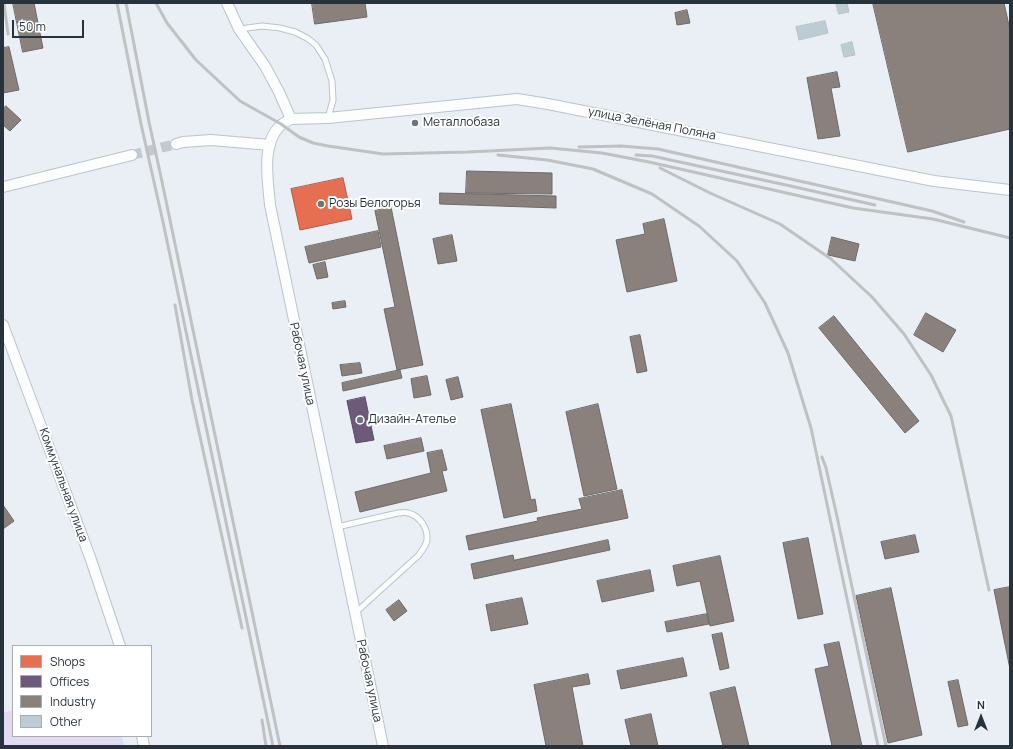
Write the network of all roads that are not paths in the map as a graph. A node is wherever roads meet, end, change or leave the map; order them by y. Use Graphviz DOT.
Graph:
graph roads {
  1 [pos="227,3"];
  2 [pos="239,29"];
  3 [pos="328,118"];
  4 [pos="291,119"];
  5 [pos="176,144"];
  6 [pos="270,145"];
  7 [pos="132,155"];
  8 [pos="3,187"];
  9 [pos="1010,190"];
  10 [pos="3,325"];
  11 [pos="336,527"];
  12 [pos="355,613"];
  13 [pos="120,645"];
  14 [pos="383,746"];
  1 -- 2 [label="street"];
  2 -- 3 [label="lane"];
  2 -- 4 [label="street"];
  3 -- 4 [label="street, улица Зелёная Поляна"];
  3 -- 9 [label="street, улица Зелёная Поляна"];
  4 -- 6 [label="street, Рабочая улица"];
  5 -- 6 [label="street"];
  6 -- 11 [label="street, Рабочая улица"];
  7 -- 8 [label="street"];
  10 -- 13 [label="street, Коммунальная улица"];
  11 -- 12 [label="street, Рабочая улица"];
  11 -- 12 [label="lane"];
  12 -- 14 [label="street, Рабочая улица"];
}
